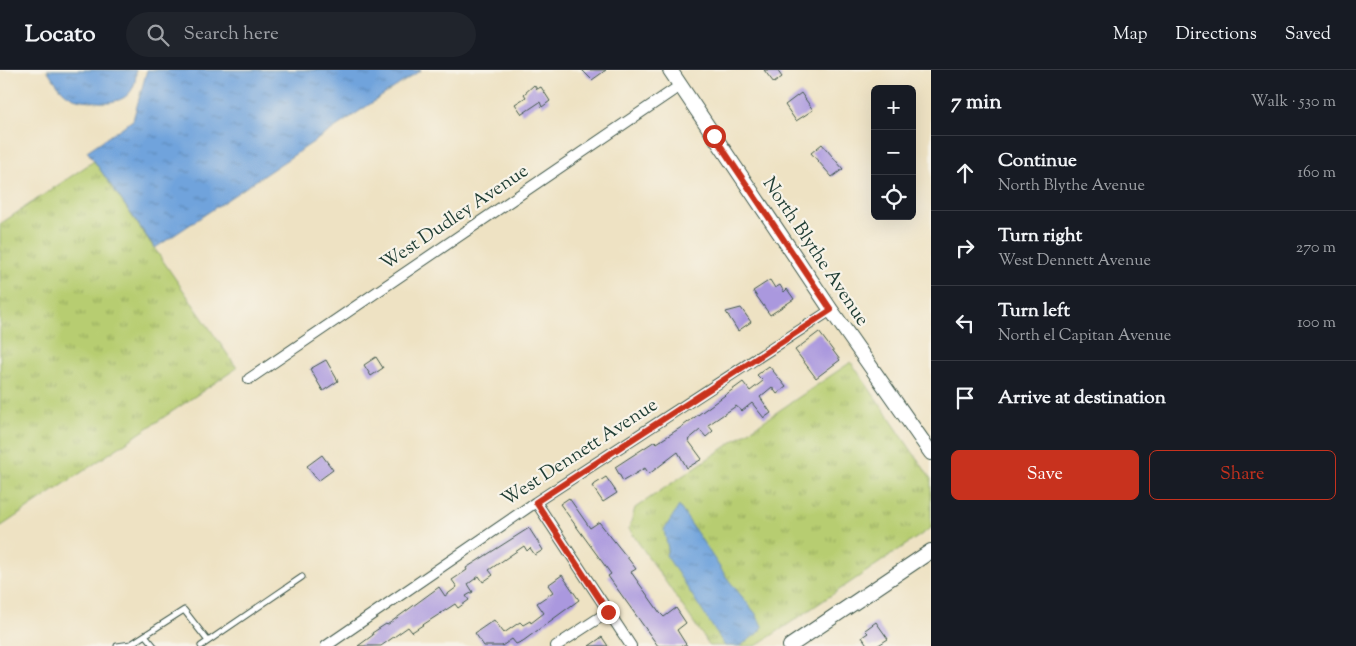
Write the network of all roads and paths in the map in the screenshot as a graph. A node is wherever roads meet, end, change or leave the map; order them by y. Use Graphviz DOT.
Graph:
graph roads {
  1 [pos="670,70"];
  2 [pos="680,86"];
  3 [pos="831,310"];
  4 [pos="249,379"];
  5 [pos="931,452"];
  6 [pos="536,502"];
  7 [pos="931,551"];
  8 [pos="302,577"];
  9 [pos="608,612"];
  10 [pos="145,635"];
  11 [pos="208,641"];
  12 [pos="118,646"];
  13 [pos="154,646"];
  14 [pos="201,646"];
  15 [pos="326,646"];
  16 [pos="556,646"];
  17 [pos="631,646"];
  18 [pos="790,646"];
  1 -- 2 [label="street, North Blythe Avenue"];
  2 -- 3 [label="street, North Blythe Avenue"];
  2 -- 4 [label="street, West Dudley Avenue"];
  3 -- 5 [label="street, North Blythe Avenue"];
  3 -- 6 [label="street, West Dennett Avenue"];
  6 -- 9 [label="street"];
  6 -- 15 [label="street, West Dennett Avenue"];
  7 -- 18 [label="street"];
  8 -- 11 [label="lane"];
  9 -- 16 [label="street"];
  9 -- 17 [label="street"];
  10 -- 11 [label="lane"];
  10 -- 12 [label="lane"];
  10 -- 13 [label="lane"];
  11 -- 14 [label="lane"];
}
